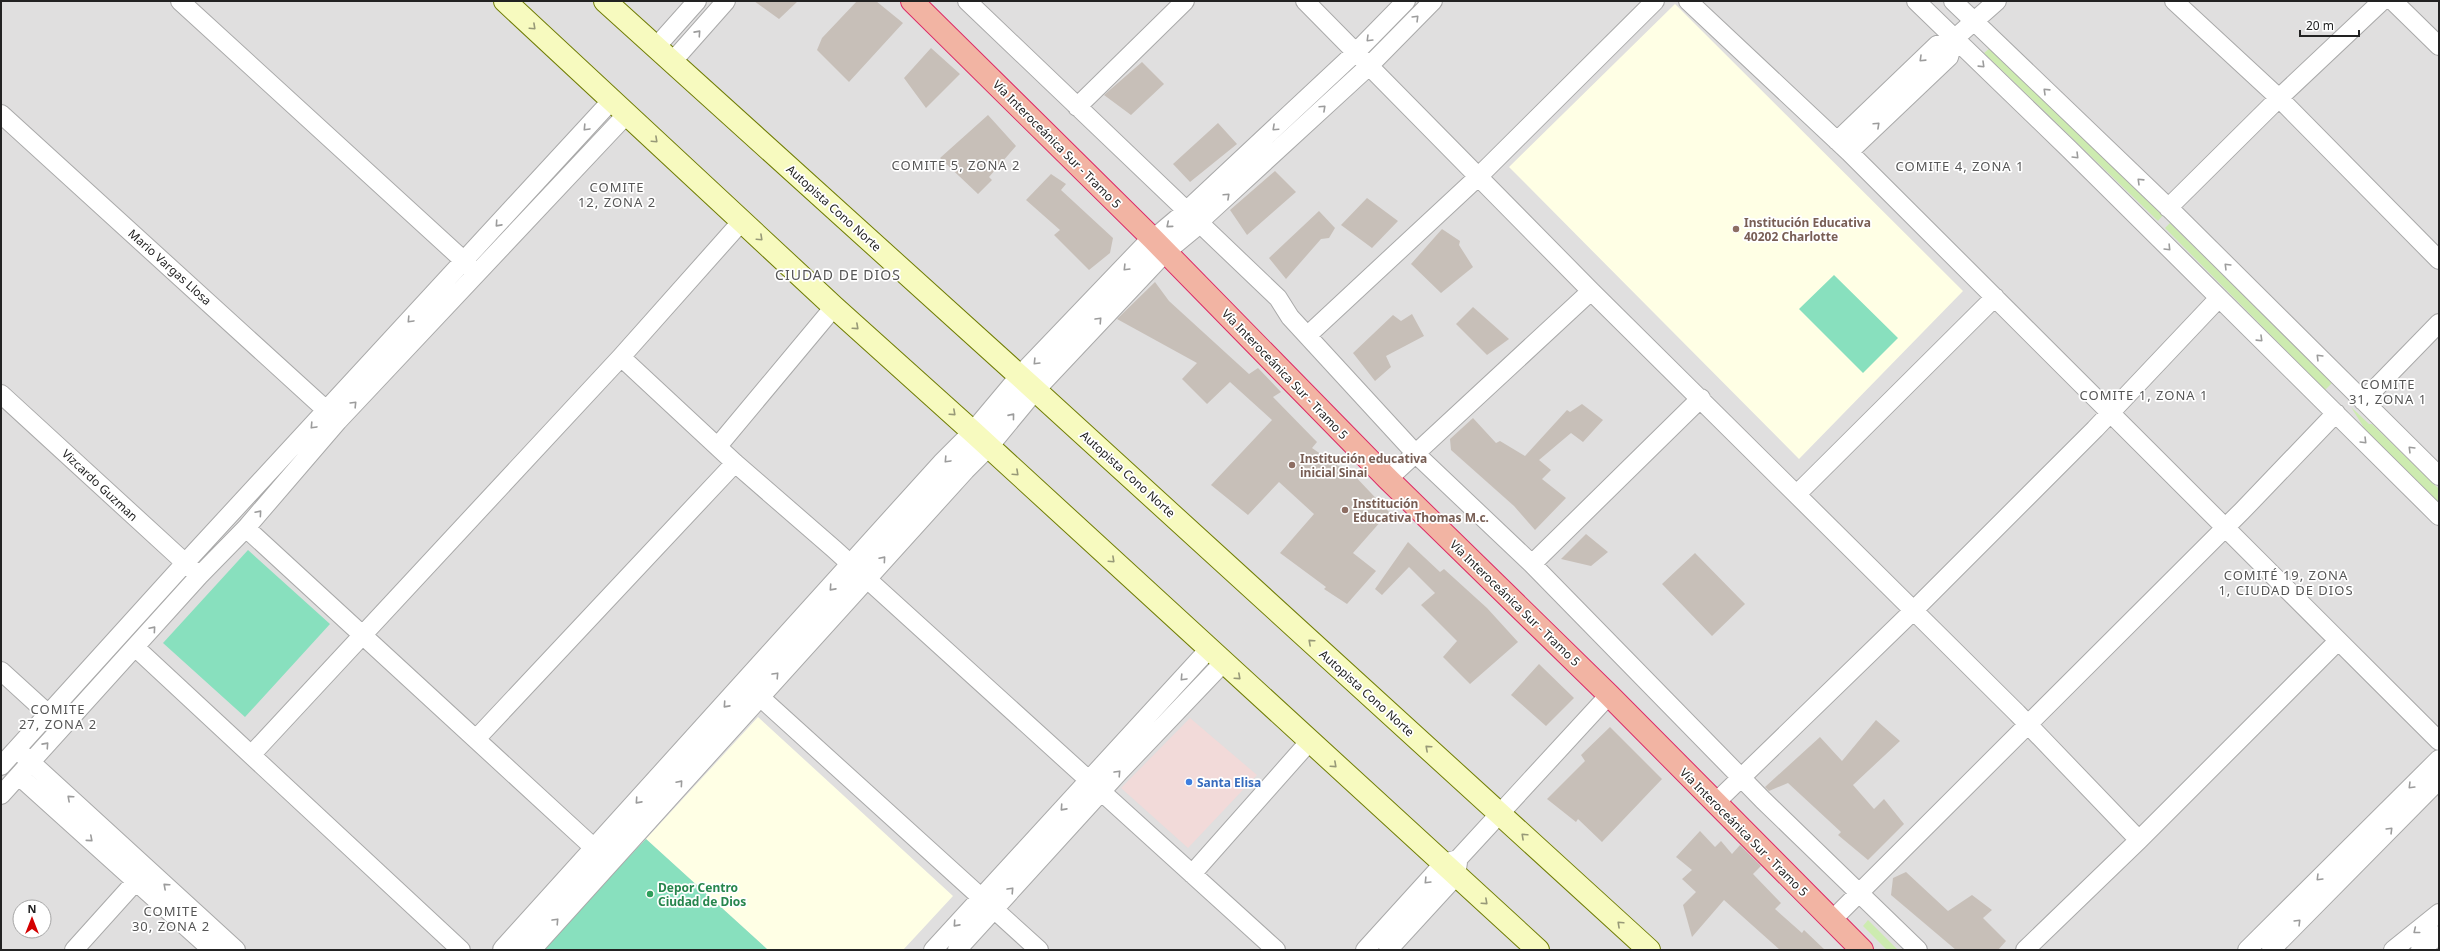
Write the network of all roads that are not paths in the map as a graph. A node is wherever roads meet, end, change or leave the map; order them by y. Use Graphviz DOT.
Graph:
graph roads {
  1 [pos="180,1"];
  2 [pos="505,1"];
  3 [pos="605,1"];
  4 [pos="697,1"];
  5 [pos="726,1"];
  6 [pos="916,1"];
  7 [pos="967,1"];
  8 [pos="1185,1"];
  9 [pos="1305,1"];
  10 [pos="1406,1"];
  11 [pos="1433,1"];
  12 [pos="1655,1"];
  13 [pos="1688,1"];
  14 [pos="1916,1"];
  15 [pos="1953,1"];
  16 [pos="1997,1"];
  17 [pos="2174,1"];
  18 [pos="2382,1"];
  19 [pos="2393,1"];
  20 [pos="1975,22"];
  21 [pos="1954,38"];
  22 [pos="2439,46"];
  23 [pos="656,47"];
  24 [pos="1356,52"];
  25 [pos="672,62"];
  26 [pos="1369,66"];
  27 [pos="2279,98"];
  28 [pos="620,107"];
  29 [pos="1077,107"];
  30 [pos="1,114"];
  31 [pos="1843,146"];
  32 [pos="1479,176"];
  33 [pos="2168,208"];
  34 [pos="1192,217"];
  35 [pos="742,221"];
  36 [pos="1158,245"];
  37 [pos="2439,260"];
  38 [pos="464,261"];
  39 [pos="478,274"];
  40 [pos="1591,290"];
  41 [pos="1995,297"];
  42 [pos="2218,299"];
  43 [pos="834,307"];
  44 [pos="2439,323"];
  45 [pos="1308,335"];
  46 [pos="621,356"];
  47 [pos="1028,383"];
  48 [pos="1,394"];
  49 [pos="1701,398"];
  50 [pos="2363,401"];
  51 [pos="2336,413"];
  52 [pos="2110,414"];
  53 [pos="332,416"];
  54 [pos="981,439"];
  55 [pos="718,446"];
  56 [pos="1416,454"];
  57 [pos="735,462"];
  58 [pos="2439,476"];
  59 [pos="1388,479"];
  60 [pos="1797,494"];
  61 [pos="2439,516"];
  62 [pos="246,528"];
  63 [pos="2225,528"];
  64 [pos="185,563"];
  65 [pos="1532,564"];
  66 [pos="859,573"];
  67 [pos="199,576"];
  68 [pos="1913,611"];
  69 [pos="362,634"];
  70 [pos="2338,641"];
  71 [pos="136,648"];
  72 [pos="1216,656"];
  73 [pos="1,671"];
  74 [pos="752,689"];
  75 [pos="1609,695"];
  76 [pos="49,714"];
  77 [pos="2029,724"];
  78 [pos="62,726"];
  79 [pos="476,739"];
  80 [pos="2439,741"];
  81 [pos="1309,742"];
  82 [pos="16,749"];
  83 [pos="252,754"];
  84 [pos="2439,759"];
  85 [pos="31,762"];
  86 [pos="1,766"];
  87 [pos="19,776"];
  88 [pos="1742,779"];
  89 [pos="2439,780"];
  90 [pos="1096,785"];
  91 [pos="1,795"];
  92 [pos="1715,803"];
  93 [pos="1500,813"];
  94 [pos="2139,840"];
  95 [pos="602,856"];
  96 [pos="1453,866"];
  97 [pos="1192,874"];
  98 [pos="137,880"];
  99 [pos="1859,894"];
  100 [pos="987,903"];
  101 [pos="2439,913"];
  102 [pos="1832,920"];
  103 [pos="2439,935"];
  104 [pos="74,950"];
  105 [pos="212,950"];
  106 [pos="236,950"];
  107 [pos="461,950"];
  108 [pos="504,950"];
  109 [pos="529,950"];
  110 [pos="933,950"];
  111 [pos="957,950"];
  112 [pos="1039,950"];
  113 [pos="1276,950"];
  114 [pos="1365,950"];
  115 [pos="1388,950"];
  116 [pos="1538,950"];
  117 [pos="1649,950"];
  118 [pos="1862,950"];
  119 [pos="1918,950"];
  120 [pos="2025,950"];
  121 [pos="2247,950"];
  122 [pos="2271,950"];
  123 [pos="2393,950"];
  124 [pos="2420,950"];
  1 -- 38 [label="street"];
  2 -- 28 [label="main road, one-way"];
  3 -- 23 [label="main road, Autopista Cono Norte"];
  4 -- 23 [label="street"];
  25 -- 5 [label="street, one-way"];
  6 -- 36 [label="highway, Vía Interoceánica Sur - Tramo 5"];
  7 -- 29 [label="street"];
  8 -- 29 [label="street"];
  9 -- 24 [label="street"];
  10 -- 24 [label="street, one-way"];
  26 -- 11 [label="street, one-way"];
  12 -- 32 [label="street"];
  13 -- 31 [label="street"];
  14 -- 21 [label="street"];
  15 -- 20 [label="street"];
  16 -- 20 [label="street"];
  17 -- 27 [label="street"];
  18 -- 27 [label="street"];
  19 -- 22 [label="street"];
  20 -- 21 [label="street"];
  33 -- 20 [label="street, one-way"];
  21 -- 31 [label="street"];
  21 -- 42 [label="street, one-way"];
  23 -- 25 [label="main road, Autopista Cono Norte"];
  24 -- 26 [label="street"];
  24 -- 34 [label="street, one-way"];
  25 -- 47 [label="main road, Autopista Cono Norte"];
  26 -- 32 [label="street"];
  34 -- 26 [label="street, one-way"];
  27 -- 33 [label="street"];
  27 -- 37 [label="street"];
  28 -- 35 [label="main road, one-way"];
  28 -- 38 [label="street, one-way"];
  28 -- 39 [label="street"];
  29 -- 34 [label="street"];
  30 -- 53 [label="street, Mario Vargas Llosa"];
  31 -- 41 [label="street"];
  32 -- 40 [label="street"];
  32 -- 45 [label="street"];
  50 -- 33 [label="street, one-way"];
  34 -- 36 [label="street"];
  34 -- 45 [label="street"];
  35 -- 43 [label="main road, one-way"];
  35 -- 46 [label="street"];
  36 -- 47 [label="street"];
  36 -- 59 [label="highway, Vía Interoceánica Sur - Tramo 5"];
  38 -- 39 [label="street"];
  38 -- 53 [label="street, one-way"];
  53 -- 39 [label="street, one-way"];
  40 -- 49 [label="street"];
  40 -- 56 [label="street"];
  41 -- 52 [label="street"];
  41 -- 60 [label="street"];
  42 -- 51 [label="street, one-way"];
  42 -- 52 [label="street"];
  43 -- 54 [label="main road, one-way"];
  43 -- 55 [label="street"];
  44 -- 50 [label="street"];
  45 -- 56 [label="street"];
  46 -- 55 [label="street"];
  46 -- 69 [label="street"];
  47 -- 54 [label="street"];
  93 -- 47 [label="main road, Autopista Cono Norte, one-way"];
  48 -- 64 [label="street, Vizcardo Guzman"];
  49 -- 60 [label="street"];
  49 -- 65 [label="street"];
  58 -- 50 [label="street, one-way"];
  51 -- 61 [label="street, one-way"];
  51 -- 63 [label="street"];
  52 -- 63 [label="street"];
  52 -- 68 [label="street"];
  62 -- 53 [label="street, one-way"];
  53 -- 64 [label="street, one-way"];
  54 -- 66 [label="street"];
  54 -- 72 [label="main road, one-way"];
  55 -- 57 [label="street"];
  56 -- 59 [label="street"];
  56 -- 65 [label="street"];
  57 -- 66 [label="street"];
  57 -- 79 [label="street"];
  59 -- 75 [label="highway, Vía Interoceánica Sur - Tramo 5"];
  60 -- 68 [label="street"];
  62 -- 67 [label="street"];
  62 -- 69 [label="street"];
  63 -- 70 [label="street"];
  63 -- 77 [label="street"];
  64 -- 67 [label="street, Vizcardo Guzman"];
  64 -- 76 [label="street"];
  65 -- 88 [label="street"];
  66 -- 74 [label="street"];
  66 -- 90 [label="street"];
  71 -- 67 [label="street, one-way"];
  68 -- 77 [label="street"];
  68 -- 88 [label="street"];
  69 -- 79 [label="street"];
  69 -- 83 [label="street"];
  70 -- 80 [label="street"];
  70 -- 94 [label="street"];
  71 -- 78 [label="street"];
  71 -- 83 [label="street"];
  72 -- 81 [label="main road, one-way"];
  72 -- 90 [label="street"];
  73 -- 76 [label="street"];
  74 -- 95 [label="street"];
  74 -- 100 [label="street"];
  75 -- 92 [label="highway, Vía Interoceánica Sur - Tramo 5"];
  75 -- 93 [label="street"];
  76 -- 78 [label="street"];
  76 -- 82 [label="street"];
  77 -- 94 [label="street"];
  77 -- 99 [label="street"];
  85 -- 78 [label="street, one-way"];
  79 -- 95 [label="street"];
  81 -- 96 [label="main road, one-way"];
  81 -- 97 [label="street"];
  82 -- 85 [label="street"];
  82 -- 86 [label="street"];
  83 -- 107 [label="street"];
  84 -- 121 [label="street, one-way"];
  85 -- 87 [label="street"];
  106 -- 85 [label="street, one-way"];
  87 -- 91 [label="street"];
  87 -- 98 [label="street, one-way"];
  88 -- 92 [label="street"];
  88 -- 99 [label="street"];
  122 -- 89 [label="street, one-way"];
  90 -- 97 [label="street"];
  90 -- 100 [label="street"];
  92 -- 102 [label="highway, Vía Interoceánica Sur - Tramo 5"];
  93 -- 96 [label="street"];
  117 -- 93 [label="main road, Autopista Cono Norte, one-way"];
  94 -- 120 [label="street"];
  95 -- 108 [label="street"];
  109 -- 95 [label="street, one-way"];
  96 -- 114 [label="street, one-way"];
  96 -- 115 [label="street"];
  96 -- 116 [label="main road, one-way"];
  97 -- 113 [label="street"];
  98 -- 104 [label="street"];
  98 -- 105 [label="street"];
  99 -- 102 [label="street"];
  99 -- 119 [label="street"];
  100 -- 110 [label="street, one-way"];
  100 -- 111 [label="street"];
  100 -- 112 [label="street"];
  101 -- 123 [label="street, one-way"];
  102 -- 118 [label="highway, Vía Interoceánica Sur - Tramo 5"];
  103 -- 124 [label="street"];
}
